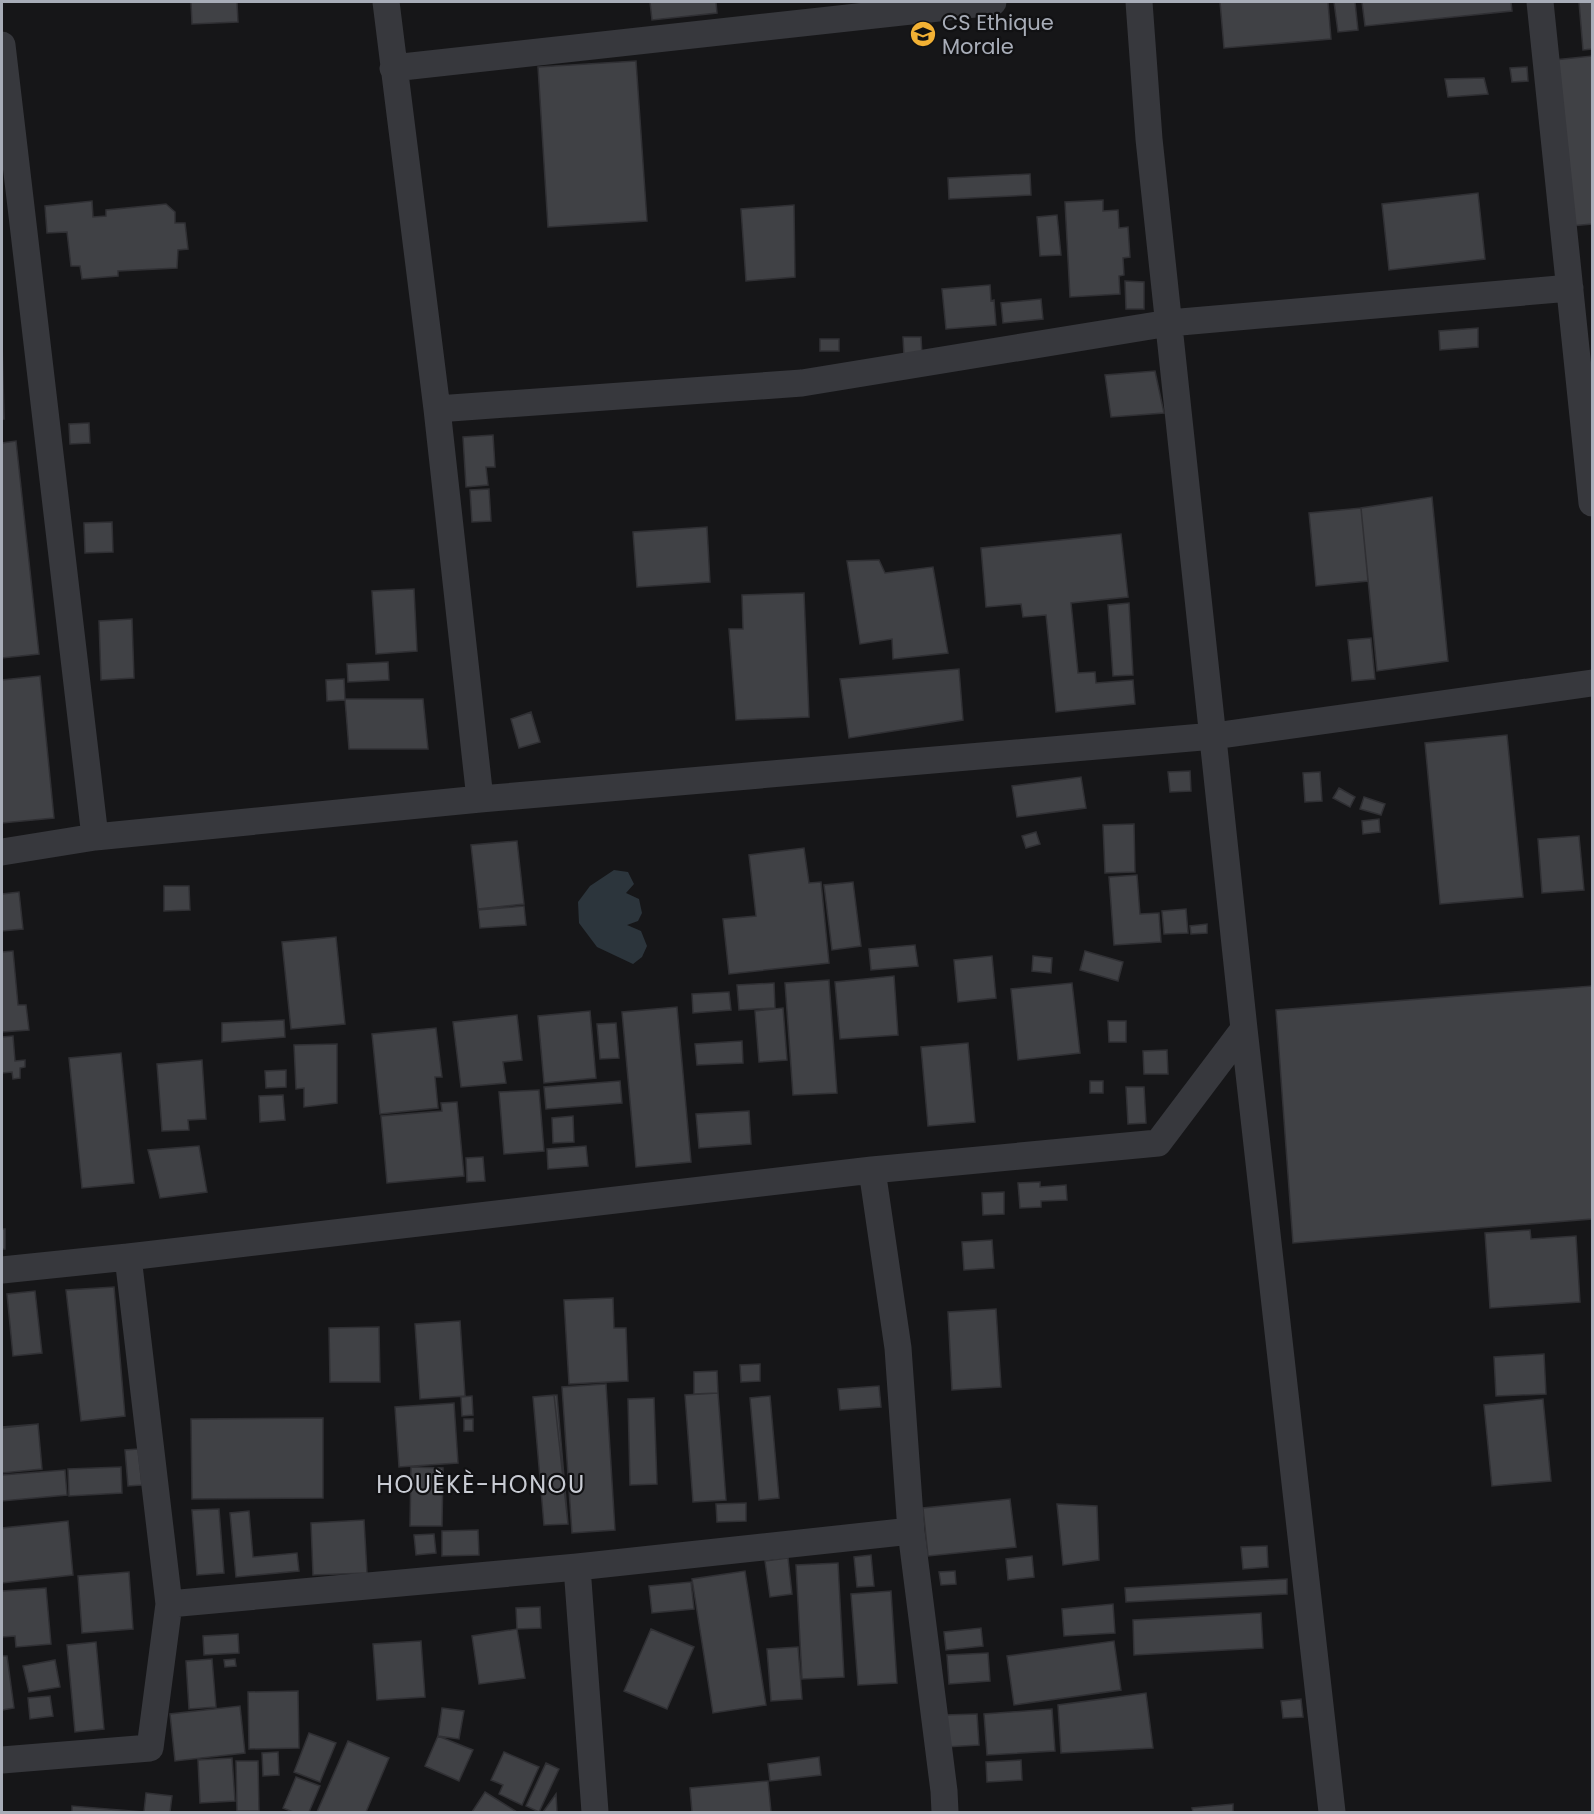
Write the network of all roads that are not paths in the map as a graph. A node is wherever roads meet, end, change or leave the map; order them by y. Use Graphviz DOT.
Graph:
graph roads {
  1 [pos="386,2"];
  2 [pos="993,2"];
  3 [pos="1139,2"];
  4 [pos="1540,2"];
  5 [pos="2,45"];
  6 [pos="393,68"];
  7 [pos="1570,288"];
  8 [pos="1169,323"];
  9 [pos="437,410"];
  10 [pos="1593,503"];
  11 [pos="1593,683"];
  12 [pos="1214,736"];
  13 [pos="480,799"];
  14 [pos="95,837"];
  15 [pos="2,852"];
  16 [pos="1244,1029"];
  17 [pos="872,1170"];
  18 [pos="128,1257"];
  19 [pos="2,1270"];
  20 [pos="910,1531"];
  21 [pos="577,1567"];
  22 [pos="169,1604"];
  23 [pos="2,1760"];
  24 [pos="595,1812"];
  25 [pos="945,1812"];
  26 [pos="1332,1812"];
  1 -- 6 [label="street"];
  2 -- 6 [label="street"];
  3 -- 8 [label="street"];
  4 -- 7 [label="street"];
  5 -- 14 [label="street"];
  6 -- 9 [label="street"];
  7 -- 8 [label="street"];
  7 -- 10 [label="street"];
  8 -- 9 [label="street"];
  8 -- 12 [label="street"];
  9 -- 13 [label="street"];
  11 -- 12 [label="street"];
  12 -- 13 [label="street"];
  12 -- 16 [label="street"];
  13 -- 14 [label="street"];
  14 -- 15 [label="street"];
  16 -- 17 [label="street"];
  16 -- 26 [label="street"];
  17 -- 18 [label="street"];
  17 -- 20 [label="street"];
  18 -- 19 [label="street"];
  18 -- 22 [label="street"];
  20 -- 21 [label="street"];
  20 -- 25 [label="street"];
  21 -- 22 [label="street"];
  21 -- 24 [label="street"];
  22 -- 23 [label="street"];
}
